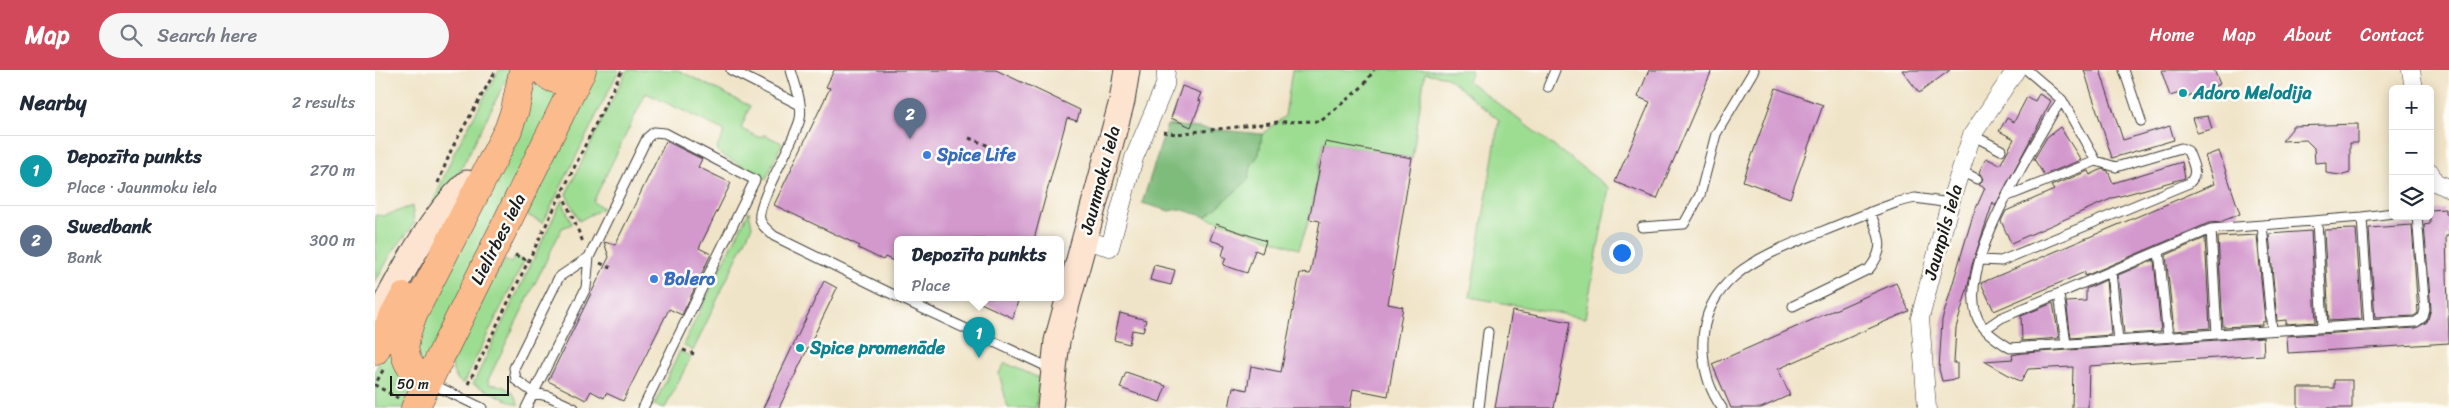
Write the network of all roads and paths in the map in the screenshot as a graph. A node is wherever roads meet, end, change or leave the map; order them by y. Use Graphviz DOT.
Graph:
graph roads {
  1 [pos="496,70"];
  2 [pos="523,70"];
  3 [pos="543,70"];
  4 [pos="622,70"];
  5 [pos="731,70"];
  6 [pos="791,70"];
  7 [pos="1127,70"];
  8 [pos="1166,70"];
  9 [pos="1374,70"];
  10 [pos="1555,70"];
  11 [pos="1754,70"];
  12 [pos="2016,70"];
  13 [pos="2027,70"];
  14 [pos="2124,70"];
  15 [pos="2411,70"];
  16 [pos="581,72"];
  17 [pos="2413,85"];
  18 [pos="1548,87"];
  19 [pos="2062,100"];
  20 [pos="800,105"];
  21 [pos="2141,121"];
  22 [pos="1145,129"];
  23 [pos="1972,135"];
  24 [pos="969,138"];
  25 [pos="989,146"];
  26 [pos="2001,150"];
  27 [pos="2096,161"];
  28 [pos="1961,171"];
  29 [pos="1977,179"];
  30 [pos="467,184"];
  31 [pos="435,189"];
  32 [pos="562,193"];
  33 [pos="2008,196"];
  34 [pos="1950,203"];
  35 [pos="1870,212"];
  36 [pos="2389,214"];
  37 [pos="2362,217"];
  38 [pos="2417,220"];
  39 [pos="2317,221"];
  40 [pos="2262,225"];
  41 [pos="1642,227"];
  42 [pos="2211,229"];
  43 [pos="1084,240"];
  44 [pos="2159,251"];
  45 [pos="512,254"];
  46 [pos="589,257"];
  47 [pos="1981,260"];
  48 [pos="529,261"];
  49 [pos="2111,272"];
  50 [pos="2059,294"];
  51 [pos="894,295"];
  52 [pos="907,301"];
  53 [pos="1793,306"];
  54 [pos="375,323"];
  55 [pos="2369,325"];
  56 [pos="2323,328"];
  57 [pos="1985,329"];
  58 [pos="2272,330"];
  59 [pos="1489,332"];
  60 [pos="2217,334"];
  61 [pos="2168,337"];
  62 [pos="2118,341"];
  63 [pos="2065,344"];
  64 [pos="381,357"];
  65 [pos="1053,369"];
  66 [pos="427,382"];
  67 [pos="468,384"];
  68 [pos="534,393"];
  69 [pos="407,403"];
  70 [pos="482,408"];
  71 [pos="526,408"];
  72 [pos="574,408"];
  73 [pos="643,408"];
  74 [pos="1050,408"];
  75 [pos="1479,408"];
  76 [pos="1722,408"];
  77 [pos="1927,408"];
  1 -- 31 [label="path"];
  2 -- 30 [label="main road"];
  2 -- 66 [label="main road"];
  3 -- 16 [label="main road"];
  4 -- 32 [label="path"];
  5 -- 20 [label="lane"];
  6 -- 20 [label="lane"];
  7 -- 43 [label="street, Jaunmoku iela"];
  8 -- 22 [label="street, Jaunmoku iela"];
  9 -- 22 [label="path"];
  10 -- 18 [label="lane"];
  11 -- 41 [label="lane"];
  12 -- 23 [label="street, Jaunpils iela"];
  13 -- 19 [label="lane"];
  14 -- 21 [label="lane"];
  15 -- 17 [label="street"];
  16 -- 66 [label="main road, Lielirbes iela"];
  19 -- 27 [label="lane"];
  19 -- 33 [label="lane"];
  20 -- 51 [label="lane"];
  22 -- 43 [label="street, Jaunmoku iela"];
  23 -- 26 [label="lane"];
  23 -- 28 [label="street, Jaunpils iela"];
  24 -- 25 [label="path"];
  27 -- 33 [label="lane"];
  27 -- 47 [label="lane"];
  28 -- 29 [label="lane"];
  28 -- 34 [label="street, Jaunpils iela"];
  30 -- 54 [label="street"];
  30 -- 64 [label="main road"];
  32 -- 46 [label="path"];
  32 -- 48 [label="path"];
  33 -- 47 [label="lane"];
  34 -- 35 [label="lane"];
  34 -- 77 [label="street, Jaunpils iela"];
  35 -- 53 [label="lane"];
  35 -- 76 [label="lane"];
  36 -- 37 [label="lane"];
  37 -- 39 [label="lane"];
  37 -- 55 [label="lane"];
  38 -- 55 [label="lane"];
  39 -- 40 [label="lane"];
  39 -- 56 [label="lane"];
  40 -- 42 [label="lane"];
  40 -- 58 [label="lane"];
  42 -- 44 [label="lane"];
  42 -- 60 [label="lane"];
  43 -- 65 [label="street, Jaunmoku iela"];
  44 -- 49 [label="lane"];
  44 -- 61 [label="lane"];
  45 -- 48 [label="path"];
  46 -- 68 [label="lane"];
  46 -- 68 [label="lane"];
  46 -- 73 [label="lane"];
  47 -- 57 [label="lane"];
  48 -- 67 [label="path"];
  49 -- 50 [label="lane"];
  49 -- 62 [label="lane"];
  50 -- 57 [label="lane"];
  50 -- 63 [label="lane"];
  52 -- 65 [label="lane"];
  55 -- 56 [label="lane"];
  56 -- 58 [label="lane"];
  57 -- 63 [label="lane"];
  58 -- 60 [label="lane"];
  59 -- 75 [label="lane"];
  60 -- 61 [label="lane"];
  61 -- 62 [label="lane"];
  62 -- 63 [label="lane"];
  64 -- 69 [label="path"];
  65 -- 74 [label="street, Jaunmoku iela"];
  66 -- 69 [label="main road, Lielirbes iela"];
  66 -- 70 [label="lane"];
  68 -- 71 [label="lane"];
  68 -- 72 [label="lane"];
}
